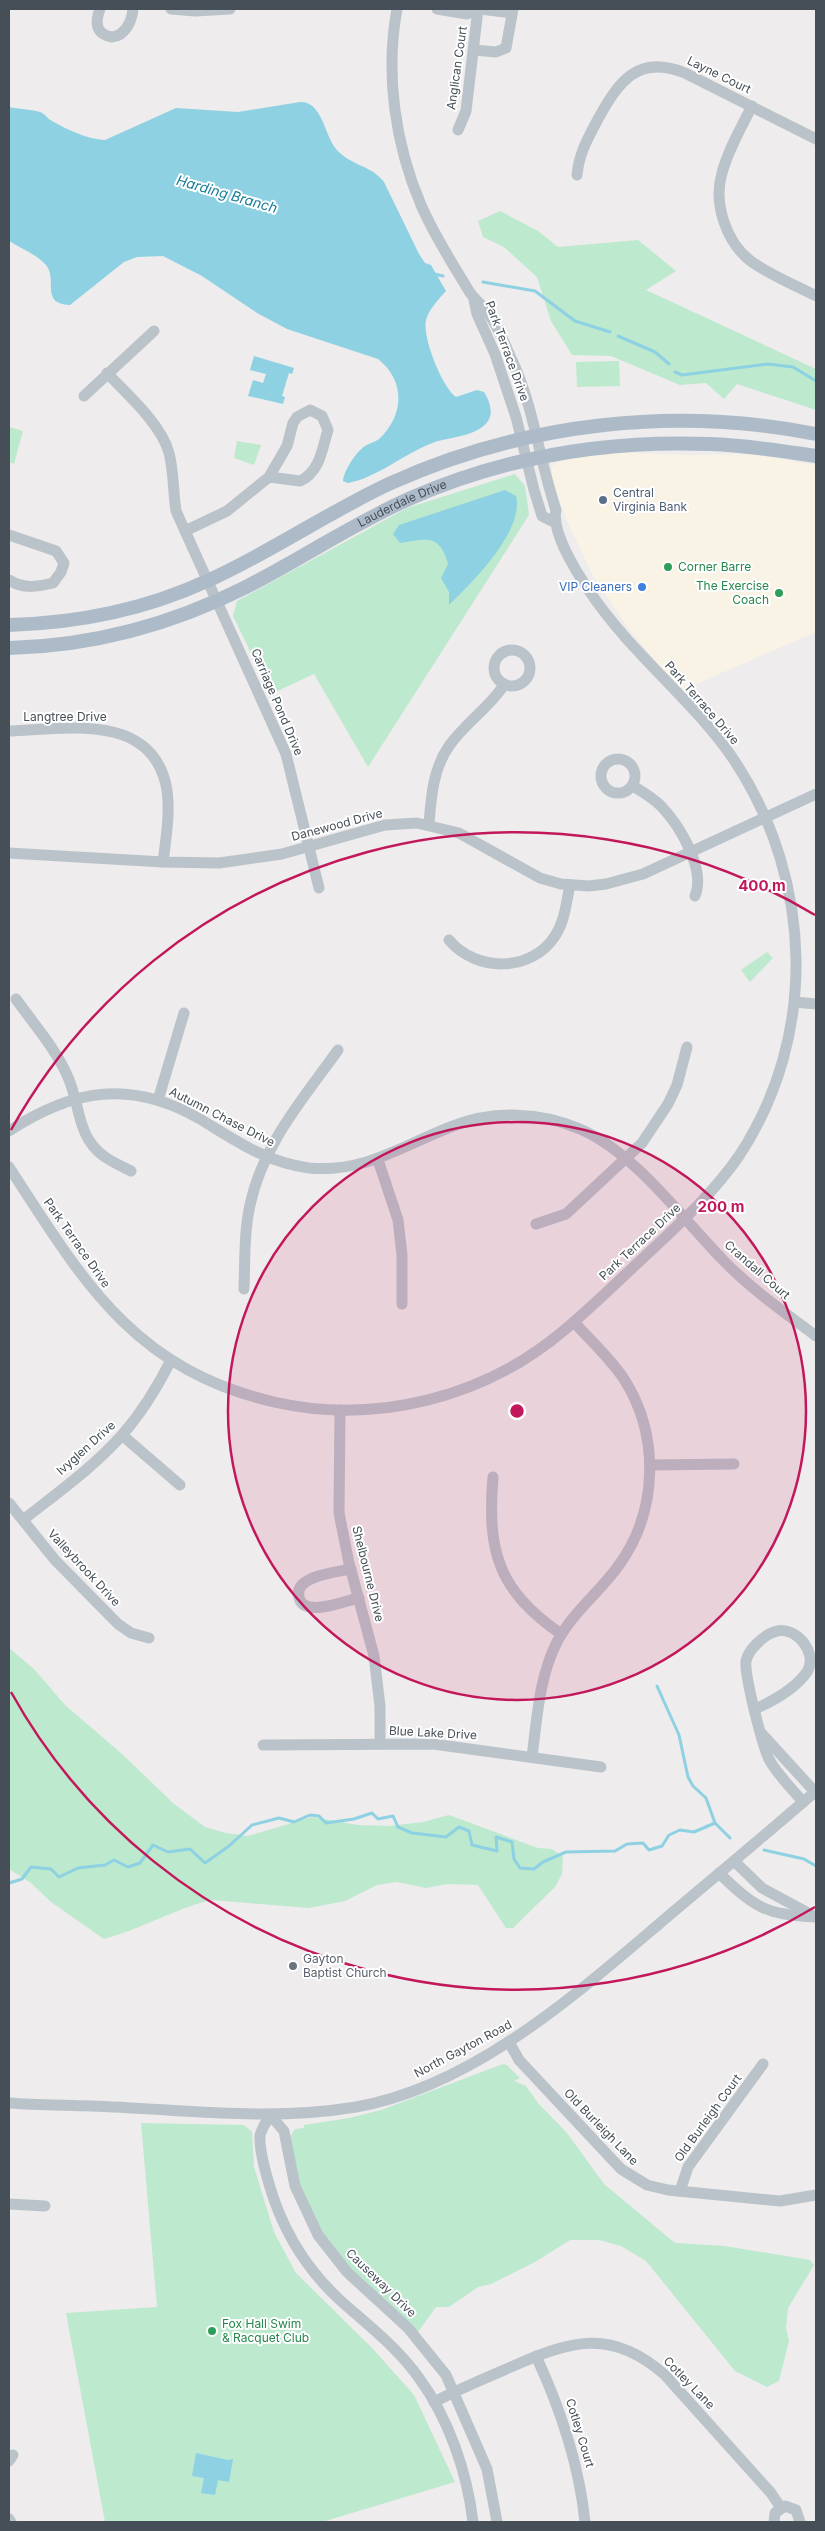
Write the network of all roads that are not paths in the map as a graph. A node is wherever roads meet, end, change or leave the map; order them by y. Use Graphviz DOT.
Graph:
graph roads {
  1 [pos="100,9"];
  2 [pos="133,9"];
  3 [pos="171,9"];
  4 [pos="230,9"];
  5 [pos="397,9"];
  6 [pos="436,9"];
  7 [pos="478,9"];
  8 [pos="450,10"];
  9 [pos="512,11"];
  10 [pos="474,50"];
  11 [pos="752,106"];
  12 [pos="458,130"];
  13 [pos="816,139"];
  14 [pos="577,176"];
  15 [pos="816,296"];
  16 [pos="474,300"];
  17 [pos="154,331"];
  18 [pos="107,373"];
  19 [pos="84,396"];
  20 [pos="816,434"];
  21 [pos="537,436"];
  22 [pos="522,440"];
  23 [pos="816,456"];
  24 [pos="542,457"];
  25 [pos="527,460"];
  26 [pos="269,476"];
  27 [pos="554,522"];
  28 [pos="185,531"];
  29 [pos="9,535"];
  30 [pos="9,580"];
  31 [pos="208,581"];
  32 [pos="217,601"];
  33 [pos="9,625"];
  34 [pos="9,648"];
  35 [pos="504,685"];
  36 [pos="9,730"];
  37 [pos="633,786"];
  38 [pos="816,794"];
  39 [pos="766,817"];
  40 [pos="429,824"];
  41 [pos="309,846"];
  42 [pos="690,852"];
  43 [pos="9,853"];
  44 [pos="163,862"];
  45 [pos="570,885"];
  46 [pos="319,888"];
  47 [pos="695,896"];
  48 [pos="449,940"];
  49 [pos="16,999"];
  50 [pos="795,1002"];
  51 [pos="816,1004"];
  52 [pos="184,1013"];
  53 [pos="687,1046"];
  54 [pos="338,1050"];
  55 [pos="77,1099"];
  56 [pos="158,1100"];
  57 [pos="9,1131"];
  58 [pos="267,1158"];
  59 [pos="626,1158"];
  60 [pos="378,1160"];
  61 [pos="9,1167"];
  62 [pos="131,1171"];
  63 [pos="684,1220"];
  64 [pos="536,1224"];
  65 [pos="244,1289"];
  66 [pos="402,1304"];
  67 [pos="574,1322"];
  68 [pos="816,1336"];
  69 [pos="171,1360"];
  70 [pos="340,1410"];
  71 [pos="122,1435"];
  72 [pos="734,1464"];
  73 [pos="650,1465"];
  74 [pos="492,1477"];
  75 [pos="180,1485"];
  76 [pos="9,1503"];
  77 [pos="23,1520"];
  78 [pos="351,1569"];
  79 [pos="359,1598"];
  80 [pos="561,1634"];
  81 [pos="149,1638"];
  82 [pos="754,1710"];
  83 [pos="762,1734"];
  84 [pos="380,1744"];
  85 [pos="263,1745"];
  86 [pos="532,1756"];
  87 [pos="601,1767"];
  88 [pos="816,1792"];
  89 [pos="803,1802"];
  90 [pos="734,1861"];
  91 [pos="720,1873"];
  92 [pos="816,1917"];
  93 [pos="509,2042"];
  94 [pos="764,2064"];
  95 [pos="9,2103"];
  96 [pos="270,2115"];
  97 [pos="680,2191"];
  98 [pos="816,2194"];
  99 [pos="9,2204"];
  100 [pos="45,2206"];
  101 [pos="536,2356"];
  102 [pos="454,2392"];
  103 [pos="434,2402"];
  104 [pos="781,2508"];
  105 [pos="9,2519"];
  106 [pos="11,2522"];
  107 [pos="473,2522"];
  108 [pos="498,2522"];
  109 [pos="585,2522"];
  110 [pos="774,2522"];
  111 [pos="800,2522"];
  1 -- 2 [label="street"];
  3 -- 4 [label="street"];
  5 -- 16 [label="street, Park Terrace Drive"];
  6 -- 8 [label="street"];
  7 -- 8 [label="street"];
  7 -- 9 [label="street"];
  7 -- 10 [label="street, Anglican Court"];
  9 -- 10 [label="street"];
  10 -- 12 [label="street, Anglican Court"];
  11 -- 13 [label="street, Layne Court"];
  11 -- 14 [label="street, Layne Court"];
  11 -- 15 [label="street"];
  16 -- 21 [label="street, Park Terrace Drive"];
  16 -- 22 [label="street, Park Terrace Drive"];
  17 -- 18 [label="street"];
  18 -- 19 [label="street"];
  18 -- 28 [label="street, Carriage Pond Drive"];
  20 -- 21 [label="main road, Lauderdale Drive"];
  21 -- 22 [label="main road, Lauderdale Drive"];
  21 -- 24 [label="street, Park Terrace Drive"];
  22 -- 25 [label="street, Park Terrace Drive"];
  22 -- 31 [label="main road, Lauderdale Drive"];
  23 -- 24 [label="main road, Lauderdale Drive"];
  24 -- 25 [label="main road, Lauderdale Drive"];
  24 -- 27 [label="street, Park Terrace Drive"];
  25 -- 27 [label="street, Park Terrace Drive"];
  25 -- 32 [label="main road, Lauderdale Drive"];
  26 -- 26 [label="street"];
  26 -- 28 [label="street"];
  27 -- 39 [label="street, Park Terrace Drive"];
  28 -- 31 [label="street, Carriage Pond Drive"];
  29 -- 30 [label="street"];
  31 -- 32 [label="street, Carriage Pond Drive"];
  31 -- 33 [label="main road, Lauderdale Drive"];
  32 -- 34 [label="main road, Lauderdale Drive"];
  32 -- 41 [label="street, Carriage Pond Drive"];
  35 -- 40 [label="street"];
  36 -- 44 [label="street, Langtree Drive"];
  37 -- 42 [label="street"];
  38 -- 39 [label="street, Danewood Drive"];
  39 -- 42 [label="street, Danewood Drive"];
  39 -- 50 [label="street, Park Terrace Drive"];
  40 -- 41 [label="street, Danewood Drive"];
  40 -- 45 [label="street, Danewood Drive"];
  41 -- 44 [label="street, Danewood Drive"];
  41 -- 46 [label="street, Carriage Pond Drive"];
  42 -- 45 [label="street, Danewood Drive"];
  42 -- 47 [label="street"];
  43 -- 44 [label="street, Danewood Drive"];
  45 -- 48 [label="street"];
  49 -- 55 [label="street"];
  50 -- 51 [label="street"];
  50 -- 63 [label="street, Park Terrace Drive"];
  52 -- 56 [label="street"];
  53 -- 59 [label="street"];
  54 -- 58 [label="street"];
  55 -- 56 [label="street, Autumn Chase Drive"];
  55 -- 57 [label="street, Autumn Chase Drive"];
  55 -- 62 [label="street"];
  56 -- 58 [label="street, Autumn Chase Drive"];
  58 -- 60 [label="street, Autumn Chase Drive"];
  58 -- 65 [label="street"];
  59 -- 60 [label="street, Autumn Chase Drive"];
  59 -- 63 [label="street, Autumn Chase Drive"];
  59 -- 64 [label="street"];
  60 -- 66 [label="street"];
  61 -- 69 [label="street, Park Terrace Drive"];
  63 -- 67 [label="street, Park Terrace Drive"];
  63 -- 68 [label="street, Crandall Court"];
  67 -- 70 [label="street, Park Terrace Drive"];
  67 -- 73 [label="street"];
  69 -- 70 [label="street, Park Terrace Drive"];
  69 -- 71 [label="street, Ivyglen Drive"];
  70 -- 78 [label="street, Shelbourne Drive"];
  71 -- 75 [label="street"];
  71 -- 77 [label="street, Ivyglen Drive"];
  72 -- 73 [label="street"];
  73 -- 80 [label="street"];
  74 -- 80 [label="street"];
  76 -- 77 [label="street, Valleybrook Drive"];
  77 -- 81 [label="street, Valleybrook Drive"];
  78 -- 79 [label="street, Shelbourne Drive"];
  78 -- 79 [label="street"];
  79 -- 84 [label="street, Shelbourne Drive"];
  80 -- 86 [label="street"];
  82 -- 82 [label="street"];
  82 -- 83 [label="street"];
  83 -- 88 [label="street"];
  83 -- 89 [label="street"];
  84 -- 85 [label="street, Blue Lake Drive"];
  84 -- 86 [label="street, Blue Lake Drive"];
  86 -- 87 [label="street, Blue Lake Drive"];
  88 -- 89 [label="street, North Gayton Road"];
  89 -- 90 [label="street, North Gayton Road"];
  90 -- 91 [label="street, North Gayton Road"];
  90 -- 92 [label="street"];
  91 -- 92 [label="street"];
  91 -- 93 [label="street, North Gayton Road"];
  93 -- 96 [label="street, North Gayton Road"];
  93 -- 97 [label="street, Old Burleigh Lane"];
  94 -- 97 [label="street, Old Burleigh Court"];
  95 -- 96 [label="street, North Gayton Road"];
  96 -- 102 [label="street, Causeway Drive"];
  96 -- 103 [label="street"];
  97 -- 98 [label="street, Old Burleigh Lane"];
  99 -- 100 [label="street"];
  101 -- 102 [label="street, Cotley Lane"];
  101 -- 104 [label="street, Cotley Lane"];
  101 -- 109 [label="street, Cotley Court"];
  102 -- 103 [label="street, Cotley Lane"];
  102 -- 108 [label="street, Causeway Drive"];
  103 -- 107 [label="street"];
  104 -- 110 [label="street"];
  104 -- 111 [label="street, Cotley Lane"];
  105 -- 106 [label="street"];
}
